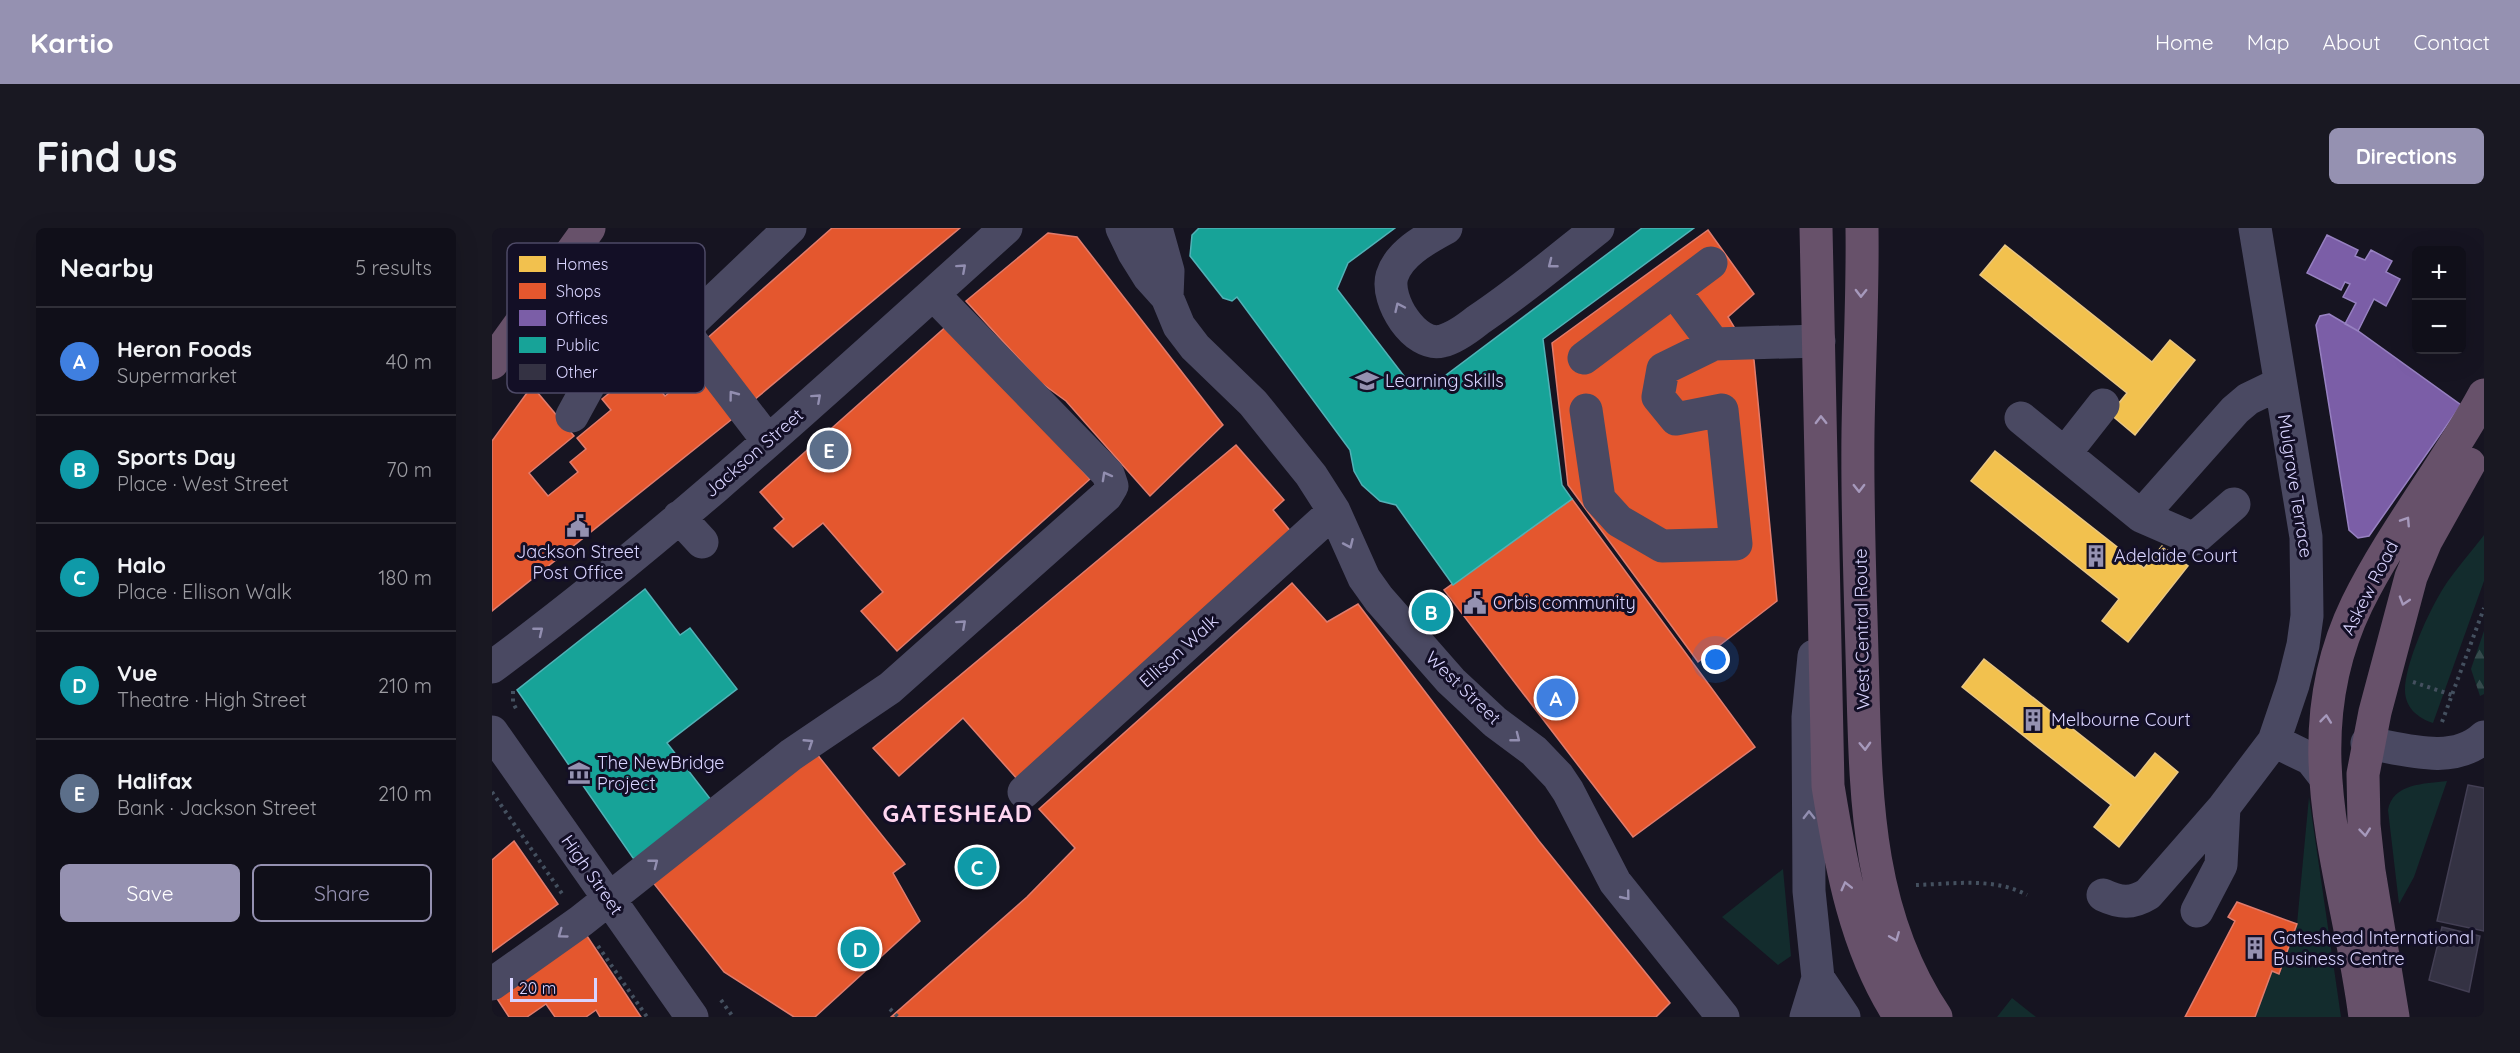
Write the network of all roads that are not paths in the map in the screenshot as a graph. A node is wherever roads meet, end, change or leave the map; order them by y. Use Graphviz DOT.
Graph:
graph roads {
  1 [pos="589,228"];
  2 [pos="790,228"];
  3 [pos="1006,228"];
  4 [pos="1122,228"];
  5 [pos="1156,228"];
  6 [pos="1446,228"];
  7 [pos="1598,228"];
  8 [pos="1816,228"];
  9 [pos="1862,228"];
  10 [pos="2255,228"];
  11 [pos="578,243"];
  12 [pos="1711,263"];
  13 [pos="1674,291"];
  14 [pos="933,294"];
  15 [pos="1167,297"];
  16 [pos="705,309"];
  17 [pos="1819,341"];
  18 [pos="507,342"];
  19 [pos="1714,344"];
  20 [pos="1584,358"];
  21 [pos="705,359"];
  22 [pos="492,363"];
  23 [pos="2279,384"];
  24 [pos="585,393"];
  25 [pos="2484,395"];
  26 [pos="2103,405"];
  27 [pos="1586,410"];
  28 [pos="572,416"];
  29 [pos="2021,418"];
  30 [pos="2484,436"];
  31 [pos="768,441"];
  32 [pos="2066,452"];
  33 [pos="2234,504"];
  34 [pos="1334,511"];
  35 [pos="2141,516"];
  36 [pos="679,517"];
  37 [pos="702,542"];
  38 [pos="1824,562"];
  39 [pos="503,677"];
  40 [pos="492,732"];
  41 [pos="2484,737"];
  42 [pos="2274,741"];
  43 [pos="2367,743"];
  44 [pos="2325,777"];
  45 [pos="1024,792"];
  46 [pos="2224,807"];
  47 [pos="2103,895"];
  48 [pos="608,899"];
  49 [pos="2197,911"];
  50 [pos="1818,978"];
  51 [pos="492,984"];
  52 [pos="692,1017"];
  53 [pos="1723,1017"];
  54 [pos="1806,1017"];
  55 [pos="1844,1017"];
  56 [pos="1900,1017"];
  57 [pos="1936,1017"];
  58 [pos="2365,1017"];
  59 [pos="2393,1017"];
  1 -- 11 [label="highway"];
  2 -- 16 [label="street"];
  14 -- 3 [label="street, Jackson Street, one-way"];
  4 -- 15 [label="street, West Street"];
  5 -- 15 [label="street, West Street"];
  7 -- 6 [label="street, one-way"];
  8 -- 17 [label="highway, West Central Route"];
  9 -- 57 [label="highway, West Central Route, one-way"];
  10 -- 23 [label="street, Mulgrave Terrace"];
  12 -- 13 [label="street"];
  13 -- 19 [label="street"];
  13 -- 20 [label="street"];
  31 -- 14 [label="street, Jackson Street, one-way"];
  48 -- 14 [label="street, one-way"];
  15 -- 34 [label="street, West Street"];
  17 -- 19 [label="street"];
  38 -- 17 [label="highway, West Central Route, one-way"];
  18 -- 22 [label="highway"];
  19 -- 27 [label="street"];
  31 -- 21 [label="street, one-way"];
  23 -- 35 [label="street"];
  23 -- 42 [label="street, Mulgrave Terrace"];
  24 -- 28 [label="street"];
  44 -- 25 [label="highway, Askew Road, one-way"];
  26 -- 32 [label="street"];
  29 -- 32 [label="street"];
  30 -- 43 [label="highway, Askew Road, one-way"];
  31 -- 36 [label="street, Jackson Street"];
  32 -- 35 [label="street"];
  33 -- 35 [label="street"];
  34 -- 45 [label="street, Ellison Walk"];
  34 -- 53 [label="street, West Street, one-way"];
  36 -- 37 [label="street"];
  39 -- 36 [label="street, Jackson Street, one-way"];
  50 -- 38 [label="street, one-way"];
  56 -- 38 [label="highway, West Central Route, one-way"];
  40 -- 48 [label="street, High Street"];
  41 -- 43 [label="street"];
  42 -- 44 [label="street"];
  42 -- 46 [label="street, Mulgrave Terrace"];
  43 -- 59 [label="highway, Askew Road, one-way"];
  44 -- 58 [label="highway, Askew Road"];
  46 -- 47 [label="street, Mulgrave Terrace"];
  46 -- 49 [label="street"];
  48 -- 51 [label="street, one-way"];
  48 -- 52 [label="street, High Street"];
  50 -- 54 [label="street"];
  50 -- 55 [label="street"];
}
